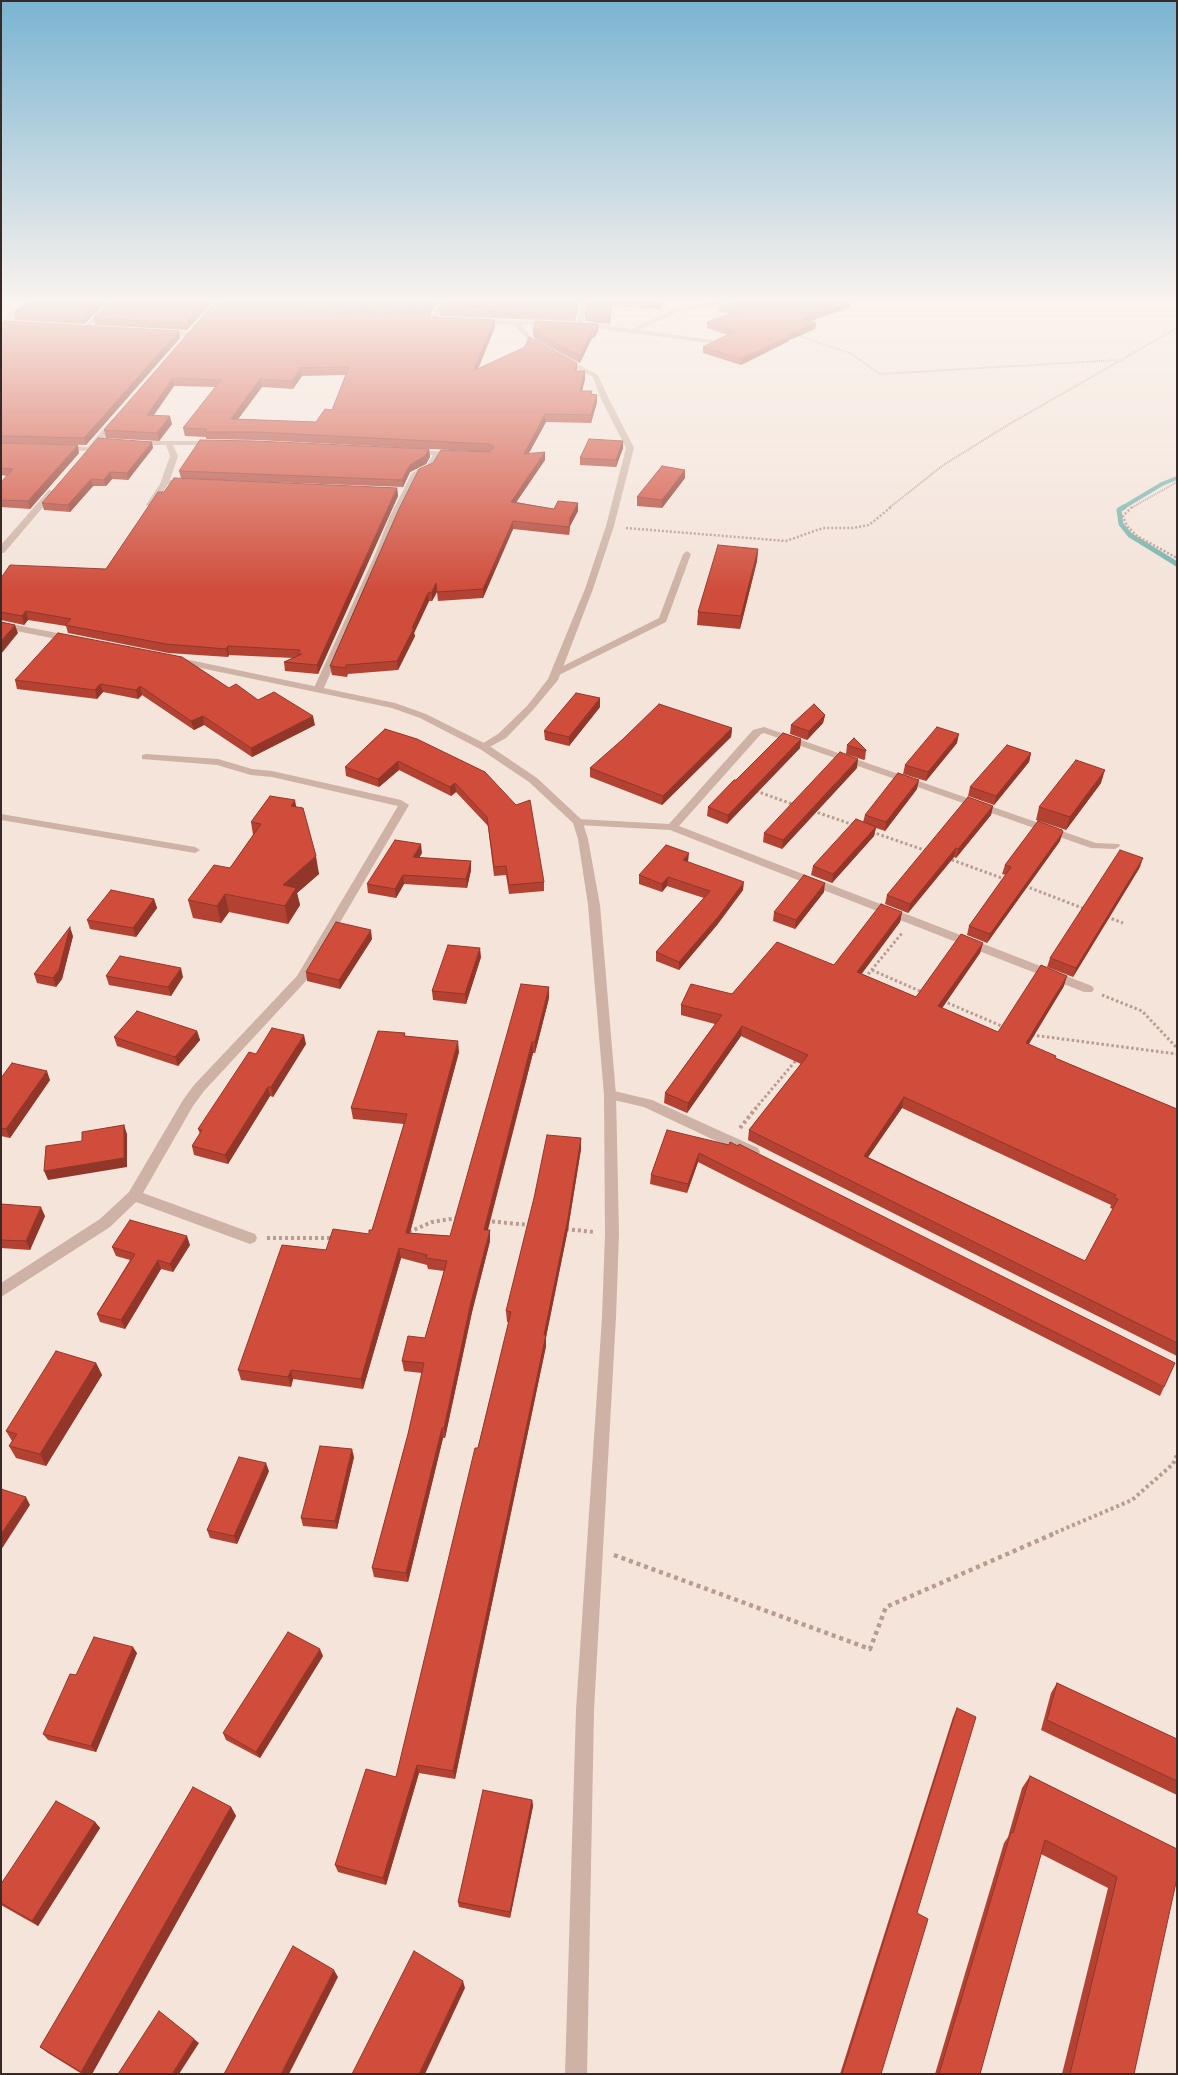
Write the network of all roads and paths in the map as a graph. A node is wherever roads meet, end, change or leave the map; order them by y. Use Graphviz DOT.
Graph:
graph roads {
  1 [pos="604,396"];
  2 [pos="1058,396"];
  3 [pos="122,413"];
  4 [pos="97,442"];
  5 [pos="106,442"];
  6 [pos="125,443"];
  7 [pos="169,444"];
  8 [pos="228,444"];
  9 [pos="51,448"];
  10 [pos="90,449"];
  11 [pos="408,452"];
  12 [pos="438,453"];
  13 [pos="464,455"];
  14 [pos="84,456"];
  15 [pos="165,482"];
  16 [pos="192,482"];
  17 [pos="1177,482"];
  18 [pos="59,484"];
  19 [pos="396,491"];
  20 [pos="406,492"];
  21 [pos="143,516"];
  22 [pos="610,526"];
  23 [pos="1,551"];
  24 [pos="687,554"];
  25 [pos="1177,558"];
  26 [pos="1,625"];
  27 [pos="82,641"];
  28 [pos="164,658"];
  29 [pos="556,673"];
  30 [pos="318,690"];
  31 [pos="484,747"];
  32 [pos="146,757"];
  33 [pos="751,790"];
  34 [pos="804,808"];
  35 [pos="812,811"];
  36 [pos="1,817"];
  37 [pos="578,822"];
  38 [pos="672,827"];
  39 [pos="859,827"];
  40 [pos="868,830"];
  41 [pos="1116,846"];
  42 [pos="195,850"];
  43 [pos="934,853"];
  44 [pos="943,857"];
  45 [pos="1015,883"];
  46 [pos="1024,886"];
  47 [pos="1087,909"];
  48 [pos="1105,916"];
  49 [pos="913,920"];
  50 [pos="1123,923"];
  51 [pos="872,970"];
  52 [pos="859,985"];
  53 [pos="1088,989"];
  54 [pos="932,996"];
  55 [pos="941,1000"];
  56 [pos="1010,1030"];
  57 [pos="1029,1035"];
  58 [pos="1177,1048"];
  59 [pos="804,1052"];
  60 [pos="1177,1054"];
  61 [pos="610,1095"];
  62 [pos="730,1140"];
  63 [pos="765,1158"];
  64 [pos="134,1196"];
  65 [pos="464,1218"];
  66 [pos="484,1220"];
  67 [pos="533,1226"];
  68 [pos="563,1229"];
  69 [pos="404,1234"];
  70 [pos="612,1234"];
  71 [pos="250,1238"];
  72 [pos="337,1238"];
  73 [pos="1,1291"];
  74 [pos="1177,1455"];
  75 [pos="594,1548"];
  76 [pos="576,2074"];
  1 -- 22 [label="street"];
  2 -- 22 [label="path"];
  3 -- 4 [label="street"];
  4 -- 5 [label="street"];
  4 -- 10 [label="street"];
  6 -- 7 [label="street"];
  7 -- 8 [label="street"];
  7 -- 15 [label="street"];
  9 -- 10 [label="street"];
  10 -- 14 [label="street"];
  11 -- 12 [label="street"];
  12 -- 13 [label="street"];
  12 -- 20 [label="street"];
  15 -- 16 [label="street"];
  15 -- 21 [label="street"];
  17 -- 25 [label="path"];
  18 -- 23 [label="street"];
  19 -- 20 [label="street"];
  20 -- 30 [label="street"];
  22 -- 29 [label="street"];
  24 -- 29 [label="street"];
  26 -- 27 [label="street"];
  28 -- 30 [label="street"];
  29 -- 31 [label="street"];
  30 -- 31 [label="street"];
  31 -- 37 [label="street"];
  32 -- 64 [label="street"];
  33 -- 34 [label="path"];
  35 -- 39 [label="path"];
  36 -- 42 [label="street"];
  37 -- 38 [label="street"];
  37 -- 61 [label="street"];
  38 -- 41 [label="street"];
  38 -- 49 [label="street"];
  40 -- 43 [label="path"];
  44 -- 45 [label="path"];
  46 -- 47 [label="path"];
  48 -- 50 [label="path"];
  49 -- 51 [label="path"];
  49 -- 53 [label="street"];
  51 -- 52 [label="path"];
  51 -- 54 [label="path"];
  53 -- 58 [label="path"];
  55 -- 56 [label="path"];
  57 -- 60 [label="path"];
  59 -- 62 [label="path"];
  61 -- 62 [label="street"];
  61 -- 70 [label="street"];
  62 -- 63 [label="street"];
  64 -- 71 [label="street"];
  64 -- 73 [label="street"];
  65 -- 69 [label="path"];
  66 -- 67 [label="path"];
  68 -- 70 [label="path"];
  70 -- 75 [label="street"];
  71 -- 72 [label="path"];
  74 -- 75 [label="path"];
  75 -- 76 [label="street"];
}
